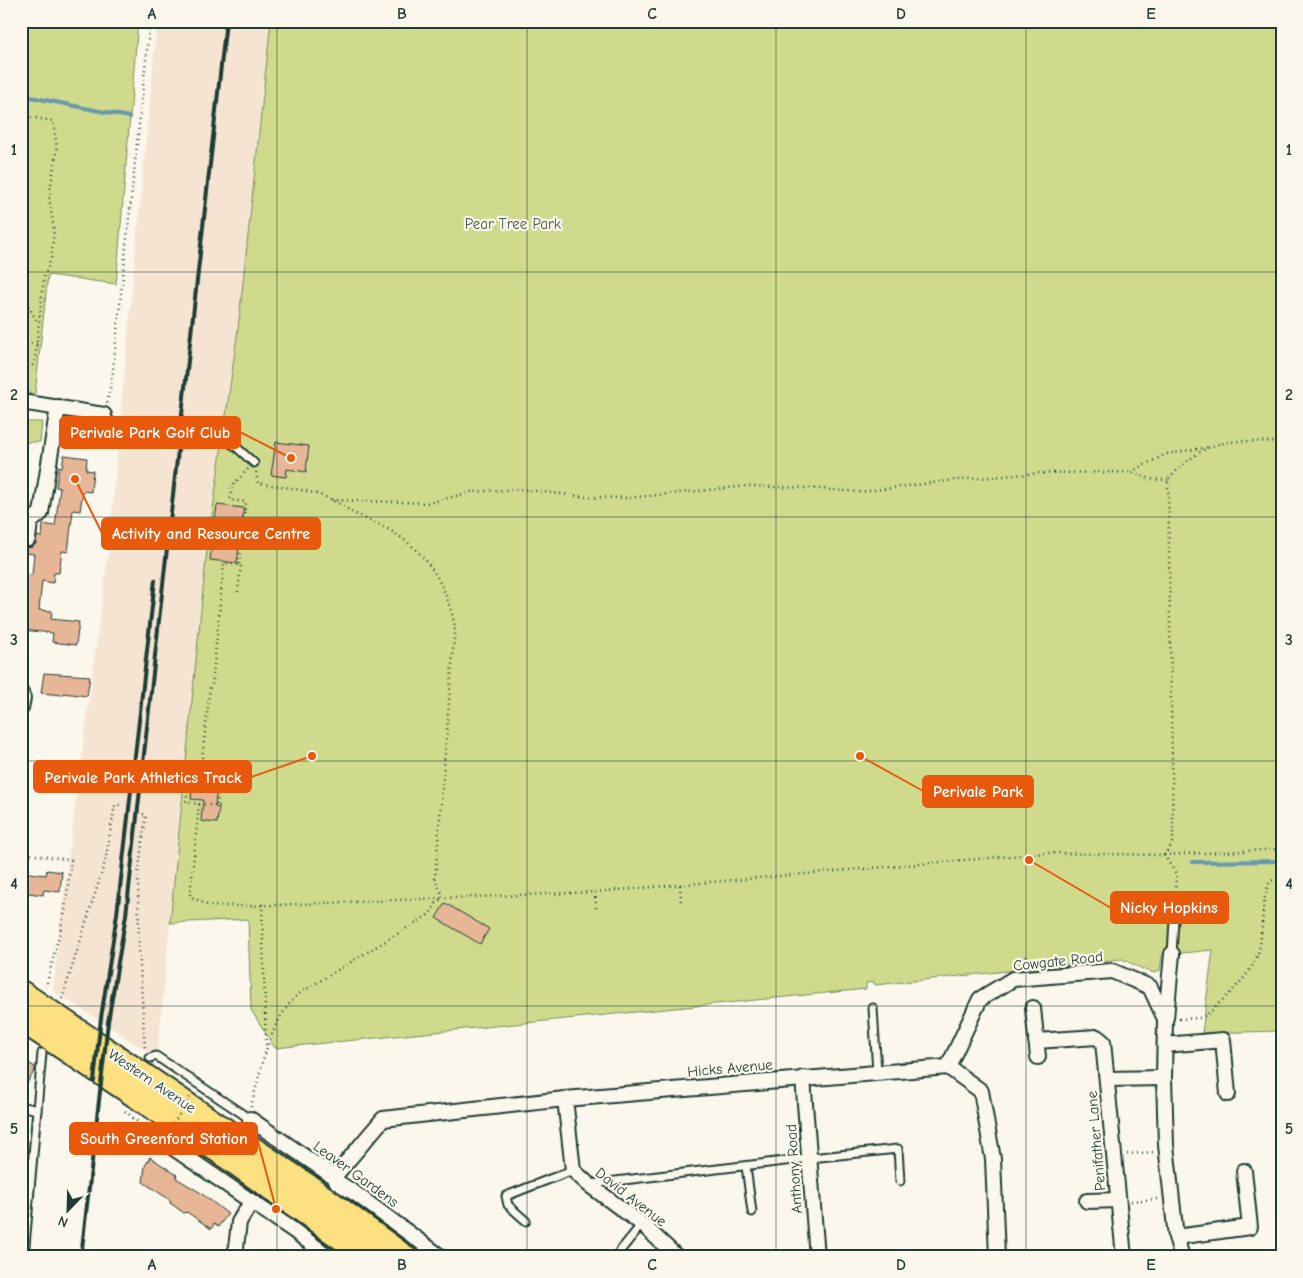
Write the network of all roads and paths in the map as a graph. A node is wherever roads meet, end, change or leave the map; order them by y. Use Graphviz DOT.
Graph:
graph roads {
  1 [pos="150,21"];
  2 [pos="21,116"];
  3 [pos="21,293"];
  4 [pos="39,324"];
  5 [pos="21,342"];
  6 [pos="37,344"];
  7 [pos="21,369"];
  8 [pos="21,402"];
  9 [pos="58,407"];
  10 [pos="104,414"];
  11 [pos="1282,442"];
  12 [pos="1211,446"];
  13 [pos="254,463"];
  14 [pos="1131,472"];
  15 [pos="1168,480"];
  16 [pos="332,500"];
  17 [pos="28,540"];
  18 [pos="239,565"];
  19 [pos="238,592"];
  20 [pos="21,694"];
  21 [pos="21,708"];
  22 [pos="201,768"];
  23 [pos="199,804"];
  24 [pos="122,805"];
  25 [pos="143,814"];
  26 [pos="1282,849"];
  27 [pos="21,853"];
  28 [pos="1164,855"];
  29 [pos="1282,878"];
  30 [pos="680,885"];
  31 [pos="594,892"];
  32 [pos="444,897"];
  33 [pos="681,902"];
  34 [pos="262,904"];
  35 [pos="596,908"];
  36 [pos="1174,920"];
  37 [pos="1172,954"];
  38 [pos="46,989"];
  39 [pos="21,993"];
  40 [pos="62,999"];
  41 [pos="873,1008"];
  42 [pos="1033,1008"];
  43 [pos="21,1019"];
  44 [pos="1165,1019"];
  45 [pos="1036,1042"];
  46 [pos="1164,1044"];
  47 [pos="266,1047"];
  48 [pos="42,1053"];
  49 [pos="147,1056"];
  50 [pos="1038,1057"];
  51 [pos="948,1067"];
  52 [pos="877,1072"];
  53 [pos="803,1078"];
  54 [pos="1164,1078"];
  55 [pos="1107,1079"];
  56 [pos="192,1094"];
  57 [pos="1228,1094"];
  58 [pos="565,1099"];
  59 [pos="21,1106"];
  60 [pos="37,1110"];
  61 [pos="251,1114"];
  62 [pos="133,1118"];
  63 [pos="150,1128"];
  64 [pos="169,1140"];
  65 [pos="1167,1151"];
  66 [pos="1113,1155"];
  67 [pos="810,1158"];
  68 [pos="746,1166"];
  69 [pos="573,1170"];
  70 [pos="1244,1171"];
  71 [pos="900,1181"];
  72 [pos="322,1182"];
  73 [pos="588,1184"];
  74 [pos="1172,1198"];
  75 [pos="1118,1200"];
  76 [pos="1087,1201"];
  77 [pos="251,1202"];
  78 [pos="752,1212"];
  79 [pos="526,1221"];
  80 [pos="642,1224"];
  81 [pos="1176,1237"];
  82 [pos="24,1257"];
  83 [pos="235,1257"];
  84 [pos="329,1257"];
  85 [pos="368,1257"];
  86 [pos="404,1257"];
  87 [pos="441,1257"];
  88 [pos="615,1257"];
  89 [pos="677,1257"];
  90 [pos="816,1257"];
  91 [pos="997,1257"];
  92 [pos="1124,1257"];
  93 [pos="1182,1257"];
  1 -- 10 [label="path"];
  2 -- 4 [label="path"];
  3 -- 4 [label="path"];
  4 -- 6 [label="path"];
  5 -- 6 [label="path"];
  6 -- 7 [label="path"];
  8 -- 9 [label="street"];
  9 -- 10 [label="street"];
  9 -- 17 [label="street"];
  10 -- 13 [label="lane"];
  11 -- 12 [label="path"];
  12 -- 14 [label="path"];
  12 -- 15 [label="path"];
  13 -- 16 [label="path"];
  13 -- 18 [label="path"];
  14 -- 15 [label="path"];
  14 -- 16 [label="path"];
  15 -- 28 [label="path"];
  16 -- 32 [label="path"];
  18 -- 19 [label="path"];
  18 -- 22 [label="path"];
  20 -- 21 [label="street"];
  22 -- 23 [label="path"];
  22 -- 23 [label="path"];
  23 -- 34 [label="path"];
  24 -- 40 [label="path"];
  25 -- 49 [label="path"];
  26 -- 28 [label="path"];
  27 -- 38 [label="path"];
  28 -- 30 [label="path"];
  28 -- 36 [label="path"];
  29 -- 44 [label="path"];
  30 -- 31 [label="path"];
  30 -- 33 [label="path"];
  31 -- 32 [label="path"];
  31 -- 35 [label="path"];
  32 -- 34 [label="path"];
  32 -- 47 [label="path"];
  34 -- 47 [label="path"];
  36 -- 37 [label="lane"];
  37 -- 44 [label="street, Cowgate Road"];
  39 -- 72 [label="highway, Western Avenue"];
  41 -- 52 [label="lane"];
  42 -- 45 [label="street"];
  43 -- 85 [label="highway, Western Avenue"];
  44 -- 46 [label="street, Cowgate Road"];
  44 -- 51 [label="street, Cowgate Road"];
  45 -- 50 [label="street"];
  45 -- 55 [label="street, Penifather Lane"];
  46 -- 54 [label="street, Cowgate Road"];
  46 -- 57 [label="street"];
  47 -- 61 [label="path"];
  48 -- 60 [label="lane"];
  49 -- 61 [label="lane"];
  51 -- 52 [label="street, Hicks Avenue"];
  51 -- 91 [label="street"];
  52 -- 53 [label="street, Hicks Avenue"];
  53 -- 58 [label="street, Hicks Avenue"];
  53 -- 67 [label="street, Anthony Road"];
  54 -- 55 [label="street, Penifather Lane"];
  54 -- 65 [label="street, Cowgate Road"];
  55 -- 66 [label="street, Penifather Lane"];
  56 -- 64 [label="path, bridge"];
  58 -- 69 [label="street, David Avenue"];
  58 -- 72 [label="street, Hicks Avenue"];
  59 -- 60 [label="lane"];
  60 -- 82 [label="lane"];
  61 -- 72 [label="street, Leaver Gardens"];
  62 -- 63 [label="path"];
  64 -- 77 [label="street"];
  65 -- 66 [label="path"];
  65 -- 74 [label="street, Cowgate Road"];
  66 -- 75 [label="street, Penifather Lane"];
  67 -- 68 [label="lane"];
  67 -- 71 [label="lane"];
  67 -- 90 [label="street, Anthony Road"];
  68 -- 73 [label="lane"];
  68 -- 78 [label="lane"];
  69 -- 73 [label="street, David Avenue"];
  69 -- 79 [label="lane"];
  70 -- 81 [label="street"];
  72 -- 86 [label="highway, Western Avenue"];
  72 -- 87 [label="street, Leaver Gardens"];
  73 -- 80 [label="street, David Avenue"];
  74 -- 75 [label="path"];
  74 -- 81 [label="street, Cowgate Road"];
  75 -- 76 [label="street, Penifather Lane"];
  75 -- 92 [label="street, Penifather Lane"];
  77 -- 83 [label="street"];
  77 -- 84 [label="street"];
  80 -- 88 [label="lane"];
  80 -- 89 [label="street, David Avenue"];
  81 -- 93 [label="street, Cowgate Road"];
}
